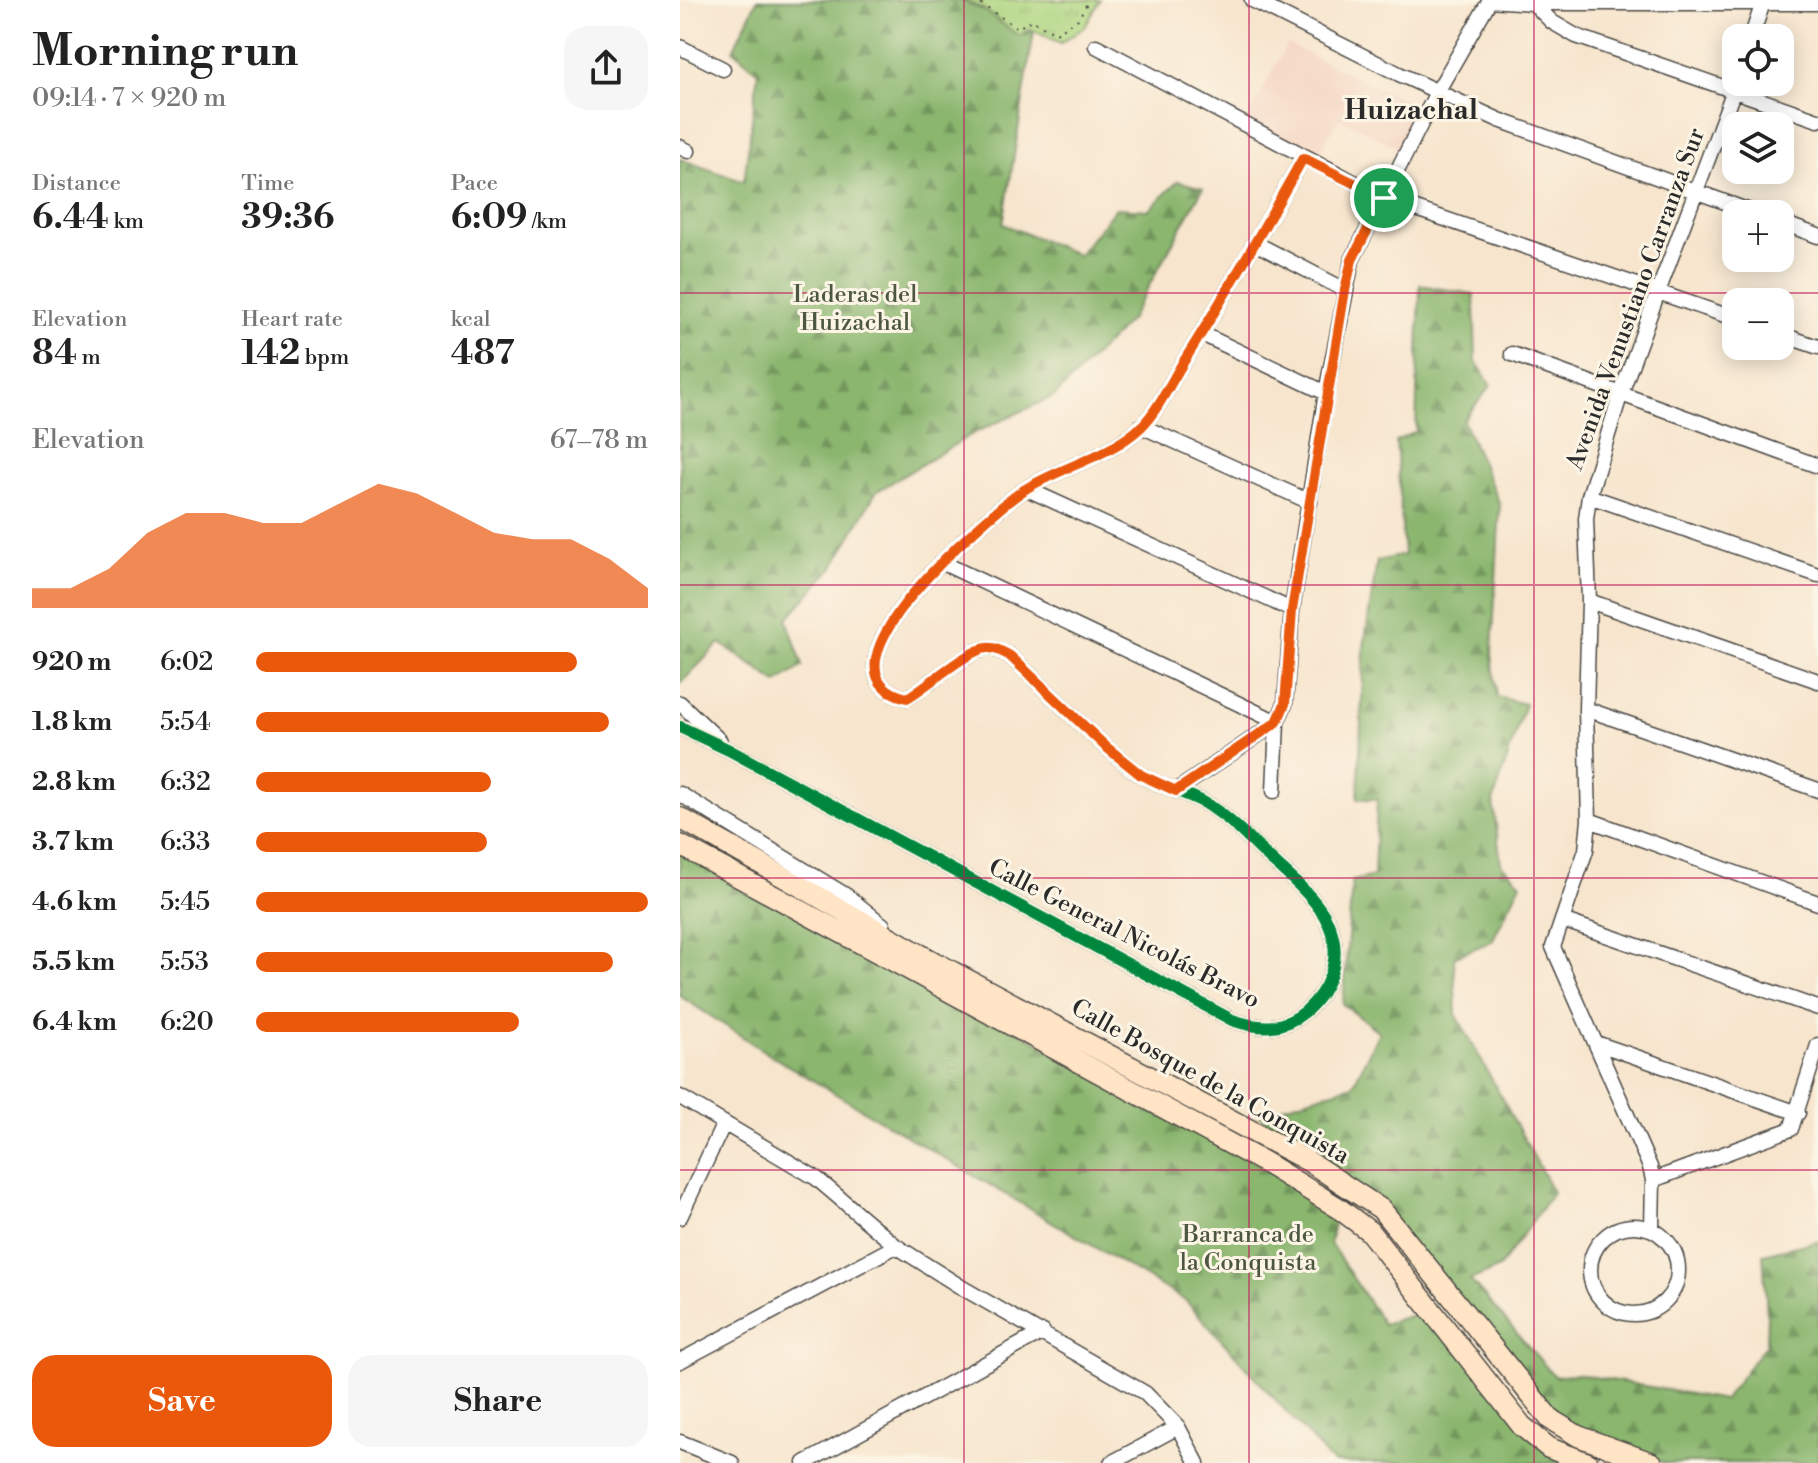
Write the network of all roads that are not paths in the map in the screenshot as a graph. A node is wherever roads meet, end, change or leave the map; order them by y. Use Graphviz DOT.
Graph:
graph roads {
  1 [pos="1252,0"];
  2 [pos="1489,0"];
  3 [pos="1763,1"];
  4 [pos="1533,3"];
  5 [pos="1818,3"];
  6 [pos="1756,24"];
  7 [pos="1096,46"];
  8 [pos="680,47"];
  9 [pos="723,69"];
  10 [pos="1722,82"];
  11 [pos="1437,92"];
  12 [pos="1732,96"];
  13 [pos="1760,96"];
  14 [pos="1818,120"];
  15 [pos="1303,158"];
  16 [pos="1695,191"];
  17 [pos="1384,198"];
  18 [pos="1722,201"];
  19 [pos="1794,227"];
  20 [pos="1818,236"];
  21 [pos="1255,243"];
  22 [pos="1345,290"];
  23 [pos="1658,292"];
  24 [pos="1722,314"];
  25 [pos="1202,334"];
  26 [pos="1794,339"];
  27 [pos="1818,347"];
  28 [pos="1512,354"];
  29 [pos="1326,393"];
  30 [pos="1620,396"];
  31 [pos="1141,426"];
  32 [pos="1818,466"];
  33 [pos="1027,489"];
  34 [pos="1589,496"];
  35 [pos="1310,502"];
  36 [pos="941,562"];
  37 [pos="1818,575"];
  38 [pos="1589,601"];
  39 [pos="1292,610"];
  40 [pos="1818,681"];
  41 [pos="680,703"];
  42 [pos="1586,709"];
  43 [pos="1277,722"];
  44 [pos="680,727"];
  45 [pos="729,750"];
  46 [pos="1818,790"];
  47 [pos="1176,791"];
  48 [pos="1274,791"];
  49 [pos="680,794"];
  50 [pos="680,818"];
  51 [pos="1589,820"];
  52 [pos="680,845"];
  53 [pos="1818,903"];
  54 [pos="1562,920"];
  55 [pos="921,955"];
  56 [pos="1818,1008"];
  57 [pos="1596,1043"];
  58 [pos="1818,1045"];
  59 [pos="680,1097"];
  60 [pos="1798,1113"];
  61 [pos="724,1123"];
  62 [pos="1653,1180"];
  63 [pos="680,1217"];
  64 [pos="1652,1228"];
  65 [pos="896,1246"];
  66 [pos="1043,1332"];
  67 [pos="680,1361"];
  68 [pos="1178,1427"];
  69 [pos="680,1442"];
  70 [pos="732,1463"];
  71 [pos="805,1463"];
  72 [pos="1111,1463"];
  73 [pos="1197,1463"];
  74 [pos="1588,1463"];
  75 [pos="1652,1463"];
  1 -- 11 [label="street"];
  2 -- 4 [label="street"];
  2 -- 11 [label="street"];
  3 -- 4 [label="street"];
  3 -- 5 [label="street"];
  3 -- 6 [label="street"];
  4 -- 10 [label="street"];
  7 -- 15 [label="street"];
  8 -- 9 [label="street"];
  11 -- 16 [label="street"];
  11 -- 17 [label="street"];
  12 -- 16 [label="street, Avenida Venustiano Carranza Sur"];
  13 -- 14 [label="street"];
  15 -- 17 [label="street"];
  15 -- 21 [label="street"];
  16 -- 18 [label="street"];
  16 -- 23 [label="street, Avenida Venustiano Carranza Sur"];
  17 -- 22 [label="street"];
  17 -- 23 [label="street"];
  19 -- 20 [label="street"];
  21 -- 22 [label="street"];
  21 -- 25 [label="street"];
  22 -- 29 [label="street"];
  23 -- 24 [label="street"];
  23 -- 30 [label="street, Avenida Venustiano Carranza Sur"];
  25 -- 29 [label="street"];
  25 -- 31 [label="street"];
  26 -- 27 [label="street"];
  28 -- 30 [label="street"];
  29 -- 35 [label="street"];
  30 -- 32 [label="street"];
  30 -- 34 [label="street, Avenida Venustiano Carranza Sur"];
  31 -- 33 [label="street"];
  31 -- 35 [label="street"];
  33 -- 36 [label="street"];
  33 -- 39 [label="street"];
  34 -- 37 [label="street"];
  34 -- 38 [label="street, Avenida Venustiano Carranza Sur"];
  35 -- 39 [label="street"];
  36 -- 43 [label="street"];
  36 -- 47 [label="street, Calle General Nicolás Bravo"];
  38 -- 40 [label="street"];
  38 -- 42 [label="street, Avenida Venustiano Carranza Sur"];
  39 -- 43 [label="street"];
  41 -- 45 [label="street, Calle General Nicolás Bravo"];
  42 -- 46 [label="street"];
  42 -- 51 [label="street, Avenida Venustiano Carranza Sur"];
  43 -- 47 [label="street"];
  43 -- 48 [label="street"];
  44 -- 45 [label="street, Calle General Nicolás Bravo"];
  45 -- 47 [label="street, Calle General Nicolás Bravo"];
  49 -- 55 [label="street"];
  50 -- 55 [label="main road, Calle Bosque de la Conquista"];
  51 -- 53 [label="street"];
  51 -- 54 [label="street, Avenida Venustiano Carranza Sur"];
  52 -- 74 [label="main road, Calle Bosque de la Conquista"];
  54 -- 56 [label="street"];
  54 -- 57 [label="street, Avenida Venustiano Carranza Sur"];
  55 -- 75 [label="main road, Calle Bosque de la Conquista"];
  57 -- 60 [label="street"];
  57 -- 62 [label="street, Avenida Venustiano Carranza Sur"];
  58 -- 60 [label="street"];
  59 -- 61 [label="street"];
  60 -- 62 [label="street"];
  61 -- 63 [label="street"];
  61 -- 65 [label="street"];
  62 -- 64 [label="street"];
  64 -- 64 [label="street"];
  65 -- 66 [label="street"];
  65 -- 67 [label="street"];
  66 -- 68 [label="street"];
  66 -- 71 [label="street"];
  68 -- 72 [label="street"];
  68 -- 73 [label="street"];
  69 -- 70 [label="street"];
}
